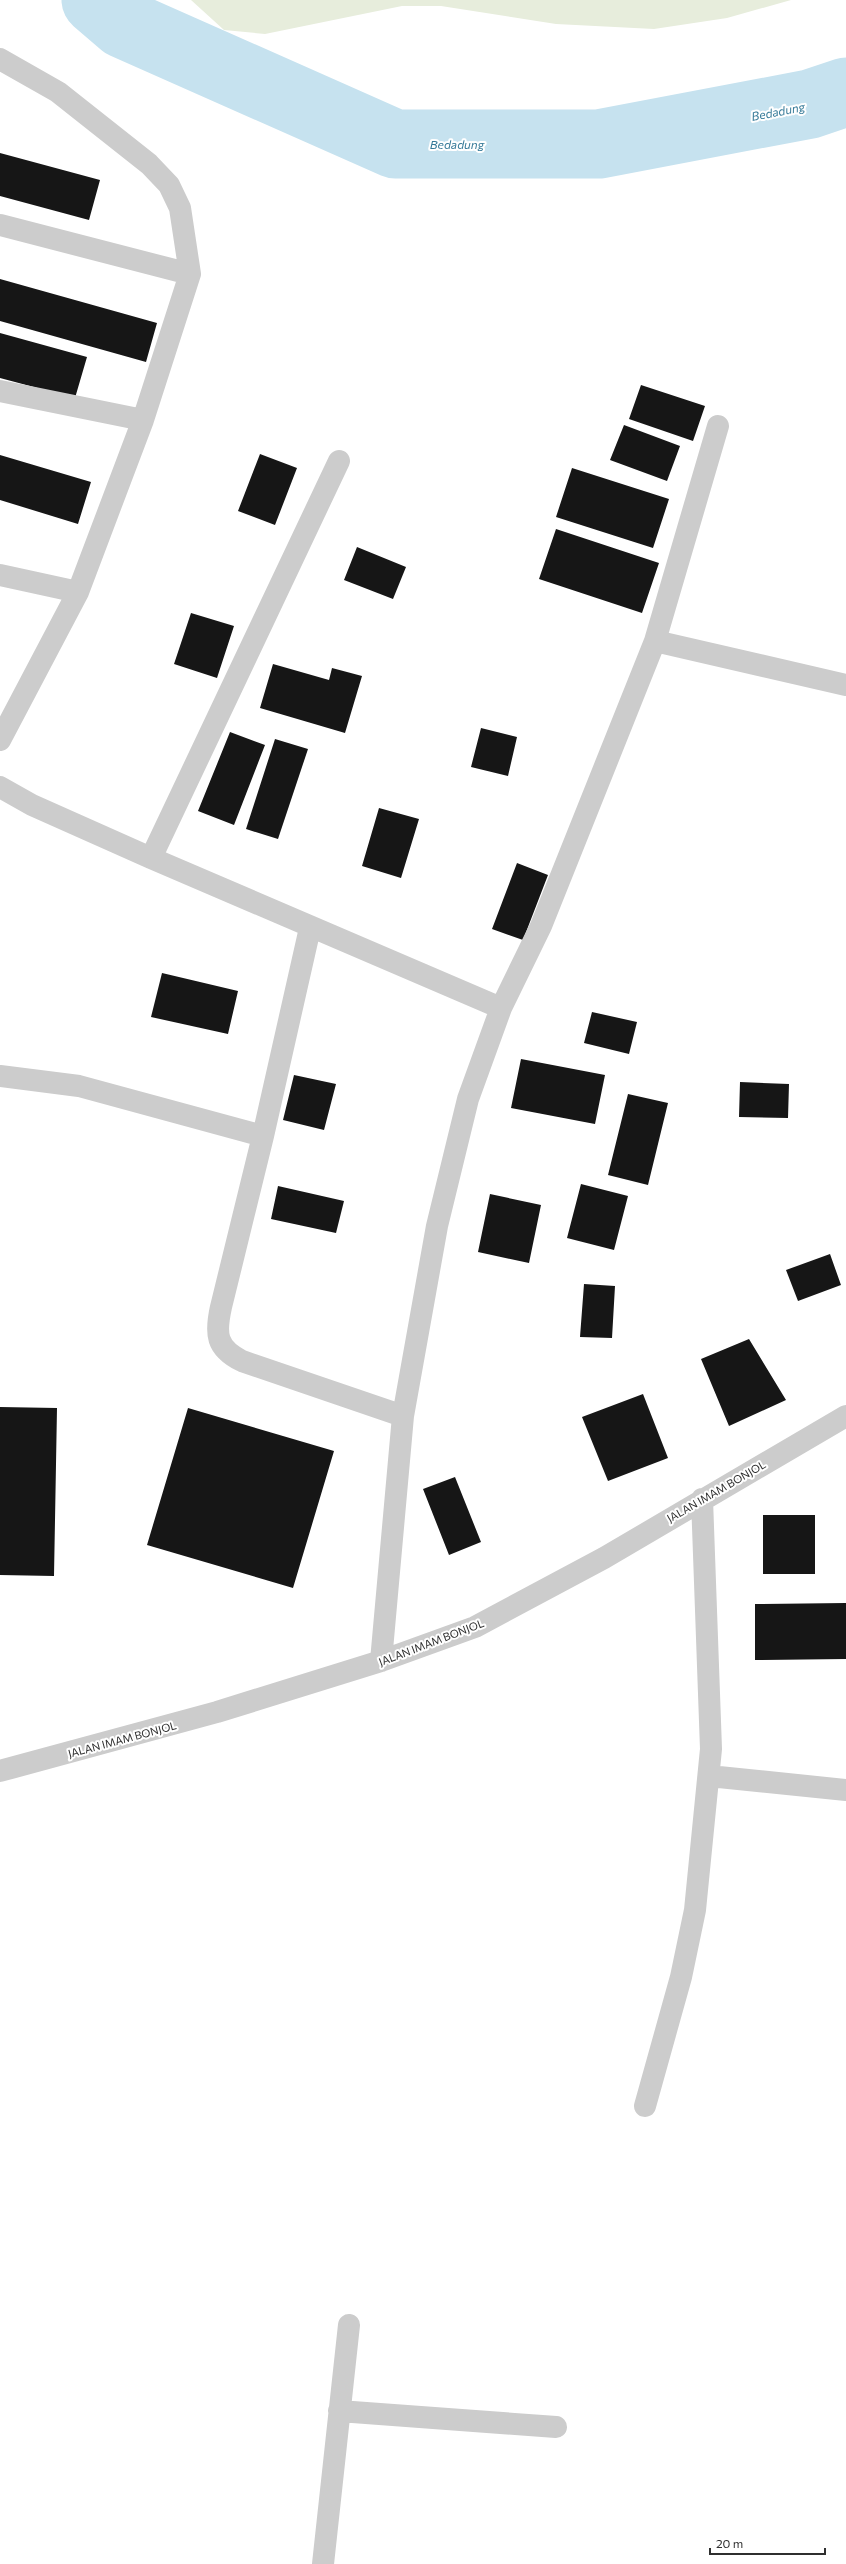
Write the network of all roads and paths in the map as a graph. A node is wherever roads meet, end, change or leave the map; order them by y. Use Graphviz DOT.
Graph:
graph roads {
  1 [pos="0,59"];
  2 [pos="0,225"];
  3 [pos="190,274"];
  4 [pos="0,391"];
  5 [pos="143,420"];
  6 [pos="718,426"];
  7 [pos="339,460"];
  8 [pos="0,575"];
  9 [pos="78,592"];
  10 [pos="655,642"];
  11 [pos="846,685"];
  12 [pos="0,740"];
  13 [pos="0,787"];
  14 [pos="151,858"];
  15 [pos="310,928"];
  16 [pos="501,1008"];
  17 [pos="0,1076"];
  18 [pos="263,1136"];
  19 [pos="404,1416"];
  20 [pos="846,1416"];
  21 [pos="702,1499"];
  22 [pos="381,1661"];
  23 [pos="0,1771"];
  24 [pos="709,1776"];
  25 [pos="846,1790"];
  26 [pos="645,2106"];
  27 [pos="349,2325"];
  28 [pos="339,2411"];
  29 [pos="556,2427"];
  30 [pos="323,2564"];
  1 -- 3 [label="street"];
  2 -- 3 [label="street"];
  3 -- 5 [label="street"];
  4 -- 5 [label="street"];
  5 -- 9 [label="street"];
  6 -- 10 [label="street"];
  7 -- 14 [label="street"];
  8 -- 9 [label="street"];
  9 -- 12 [label="street"];
  10 -- 11 [label="street"];
  10 -- 16 [label="street"];
  13 -- 14 [label="street"];
  14 -- 15 [label="street"];
  15 -- 16 [label="street"];
  15 -- 18 [label="street"];
  16 -- 19 [label="street"];
  17 -- 18 [label="street"];
  18 -- 19 [label="street"];
  19 -- 22 [label="street"];
  20 -- 21 [label="street, JALAN IMAM BONJOL"];
  21 -- 22 [label="street, JALAN IMAM BONJOL"];
  21 -- 24 [label="street"];
  22 -- 23 [label="street, JALAN IMAM BONJOL"];
  24 -- 25 [label="street"];
  24 -- 26 [label="street"];
  27 -- 28 [label="street"];
  28 -- 29 [label="street"];
  28 -- 30 [label="street"];
}
